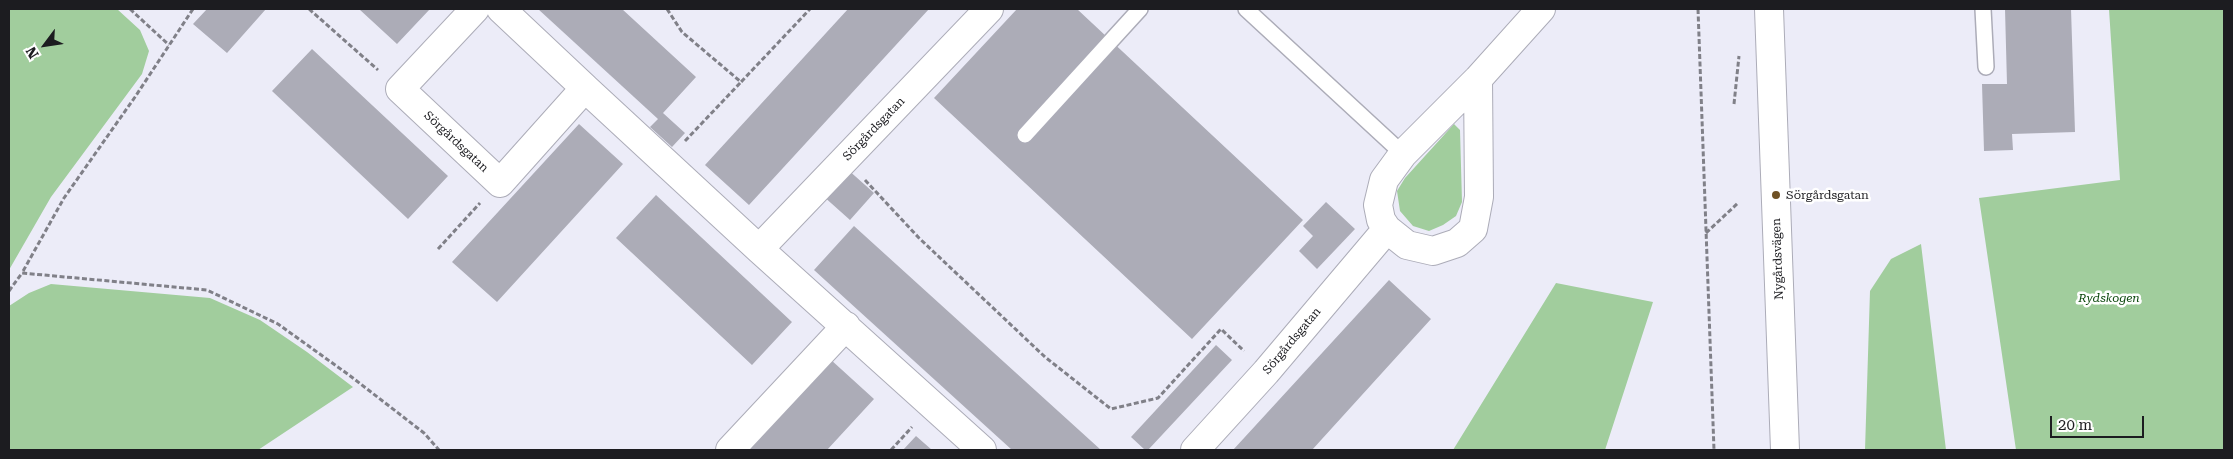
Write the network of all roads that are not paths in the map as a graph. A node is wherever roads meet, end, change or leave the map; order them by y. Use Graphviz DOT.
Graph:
graph roads {
  1 [pos="475,9"];
  2 [pos="501,9"];
  3 [pos="989,9"];
  4 [pos="1140,9"];
  5 [pos="1246,9"];
  6 [pos="1541,9"];
  7 [pos="1769,9"];
  8 [pos="1983,9"];
  9 [pos="1986,67"];
  10 [pos="1478,79"];
  11 [pos="586,88"];
  12 [pos="1025,135"];
  13 [pos="1403,154"];
  14 [pos="1387,229"];
  15 [pos="759,249"];
  16 [pos="846,326"];
  17 [pos="730,450"];
  18 [pos="982,450"];
  19 [pos="1195,450"];
  20 [pos="1785,450"];
  1 -- 11 [label="street, Sörgårdsgatan"];
  2 -- 11 [label="street"];
  3 -- 15 [label="street, Sörgårdsgatan"];
  4 -- 12 [label="lane"];
  5 -- 13 [label="lane"];
  6 -- 10 [label="street"];
  7 -- 20 [label="street, Nygårdsvägen"];
  8 -- 9 [label="lane"];
  10 -- 13 [label="street"];
  10 -- 14 [label="street"];
  11 -- 15 [label="street"];
  13 -- 14 [label="street"];
  14 -- 19 [label="street, Sörgårdsgatan"];
  15 -- 16 [label="street"];
  16 -- 17 [label="street"];
  16 -- 18 [label="street"];
}
